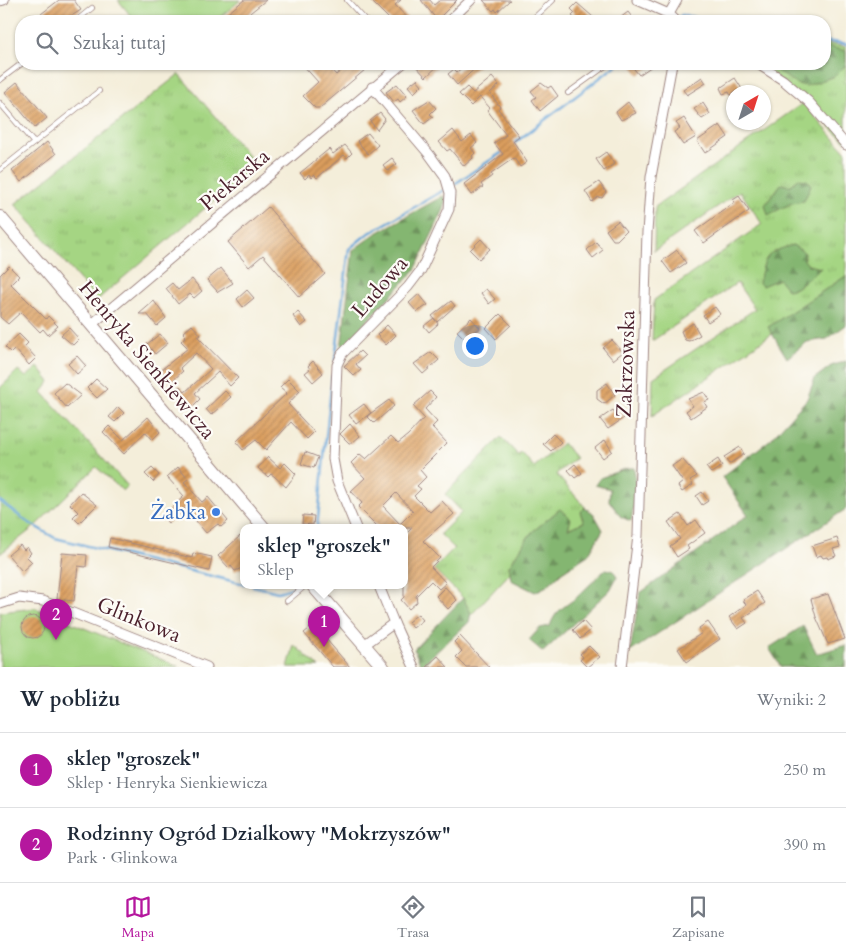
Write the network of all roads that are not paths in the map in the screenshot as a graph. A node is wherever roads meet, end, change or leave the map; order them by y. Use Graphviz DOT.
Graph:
graph roads {
  1 [pos="4,0"];
  2 [pos="347,0"];
  3 [pos="471,0"];
  4 [pos="553,0"];
  5 [pos="638,0"];
  6 [pos="677,0"];
  7 [pos="0,1"];
  8 [pos="92,8"];
  9 [pos="83,15"];
  10 [pos="361,15"];
  11 [pos="455,15"];
  12 [pos="537,15"];
  13 [pos="665,15"];
  14 [pos="671,15"];
  15 [pos="15,69"];
  16 [pos="394,70"];
  17 [pos="600,70"];
  18 [pos="671,70"];
  19 [pos="767,70"];
  20 [pos="0,80"];
  21 [pos="372,88"];
  22 [pos="99,91"];
  23 [pos="568,93"];
  24 [pos="0,103"];
  25 [pos="34,143"];
  26 [pos="846,145"];
  27 [pos="0,170"];
  28 [pos="0,217"];
  29 [pos="91,325"];
  30 [pos="261,524"];
  31 [pos="354,524"];
  32 [pos="301,589"];
  33 [pos="316,589"];
  34 [pos="380,589"];
  35 [pos="287,601"];
  36 [pos="0,604"];
  37 [pos="394,623"];
  38 [pos="364,645"];
  39 [pos="207,667"];
  40 [pos="383,667"];
  41 [pos="414,667"];
  42 [pos="622,667"];
  1 -- 7 [label="street"];
  2 -- 10 [label="lane"];
  3 -- 11 [label="street"];
  4 -- 12 [label="lane"];
  5 -- 13 [label="street"];
  6 -- 14 [label="street"];
  8 -- 9 [label="lane"];
  15 -- 20 [label="lane"];
  16 -- 21 [label="street, Piekarska"];
  17 -- 23 [label="lane"];
  18 -- 42 [label="street, Zakrzowska"];
  19 -- 26 [label="street"];
  21 -- 29 [label="street, Piekarska"];
  21 -- 31 [label="street, Ludowa"];
  22 -- 25 [label="lane"];
  24 -- 25 [label="lane"];
  25 -- 27 [label="lane"];
  28 -- 29 [label="main road, Henryka Sienkiewicza"];
  29 -- 30 [label="main road, Henryka Sienkiewicza"];
  32 -- 35 [label="lane"];
  33 -- 38 [label="main road"];
  34 -- 37 [label="street"];
  36 -- 39 [label="street, Glinkowa"];
  37 -- 38 [label="street"];
  37 -- 41 [label="street"];
  38 -- 40 [label="main road"];
}
